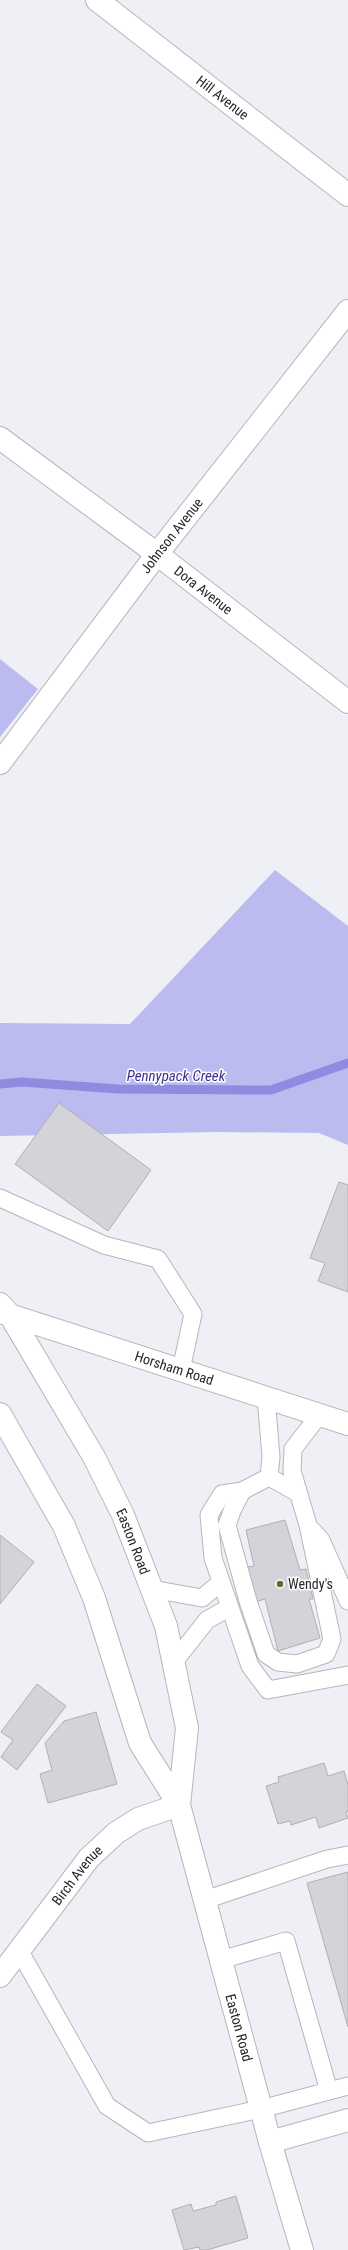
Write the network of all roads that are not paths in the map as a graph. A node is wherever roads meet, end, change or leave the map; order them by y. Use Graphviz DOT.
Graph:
graph roads {
  1 [pos="97,0"];
  2 [pos="348,196"];
  3 [pos="348,311"];
  4 [pos="0,438"];
  5 [pos="157,554"];
  6 [pos="348,702"];
  7 [pos="0,763"];
  8 [pos="0,1198"];
  9 [pos="3,1311"];
  10 [pos="181,1370"];
  11 [pos="266,1397"];
  12 [pos="0,1414"];
  13 [pos="320,1414"];
  14 [pos="348,1424"];
  15 [pos="270,1477"];
  16 [pos="242,1491"];
  17 [pos="298,1494"];
  18 [pos="308,1525"];
  19 [pos="221,1582"];
  20 [pos="152,1590"];
  21 [pos="348,1601"];
  22 [pos="230,1607"];
  23 [pos="174,1662"];
  24 [pos="348,1675"];
  25 [pos="179,1805"];
  26 [pos="348,1855"];
  27 [pos="205,1900"];
  28 [pos="19,1950"];
  29 [pos="221,1960"];
  30 [pos="0,1976"];
  31 [pos="348,2086"];
  32 [pos="329,2091"];
  33 [pos="261,2110"];
  34 [pos="348,2120"];
  35 [pos="270,2142"];
  36 [pos="302,2250"];
  1 -- 2 [label="main road, Hill Avenue"];
  3 -- 5 [label="main road, Johnson Avenue"];
  4 -- 5 [label="main road, Dora Avenue"];
  5 -- 6 [label="main road, Dora Avenue"];
  5 -- 7 [label="main road, Johnson Avenue"];
  8 -- 10 [label="lane"];
  9 -- 10 [label="main road, Horsham Road"];
  9 -- 20 [label="main road, Easton Road"];
  10 -- 11 [label="main road, Horsham Road"];
  11 -- 13 [label="main road, Horsham Road"];
  11 -- 15 [label="lane"];
  12 -- 25 [label="main road, Easton Road"];
  13 -- 14 [label="main road, Horsham Road"];
  13 -- 17 [label="lane"];
  15 -- 16 [label="lane"];
  15 -- 17 [label="lane"];
  16 -- 18 [label="lane"];
  16 -- 19 [label="lane"];
  17 -- 18 [label="lane"];
  18 -- 21 [label="lane"];
  19 -- 20 [label="lane"];
  19 -- 22 [label="lane"];
  20 -- 23 [label="main road, Easton Road"];
  22 -- 23 [label="lane"];
  22 -- 24 [label="lane"];
  23 -- 25 [label="main road, Easton Road"];
  25 -- 27 [label="main road, Easton Road"];
  25 -- 28 [label="main road, Birch Avenue"];
  26 -- 27 [label="lane"];
  27 -- 29 [label="main road, Easton Road"];
  28 -- 30 [label="main road, Birch Avenue"];
  28 -- 33 [label="lane"];
  29 -- 32 [label="lane"];
  29 -- 33 [label="main road, Easton Road"];
  31 -- 32 [label="lane"];
  32 -- 33 [label="lane"];
  33 -- 35 [label="main road, Easton Road"];
  34 -- 35 [label="main road"];
  35 -- 36 [label="main road, Easton Road"];
}
